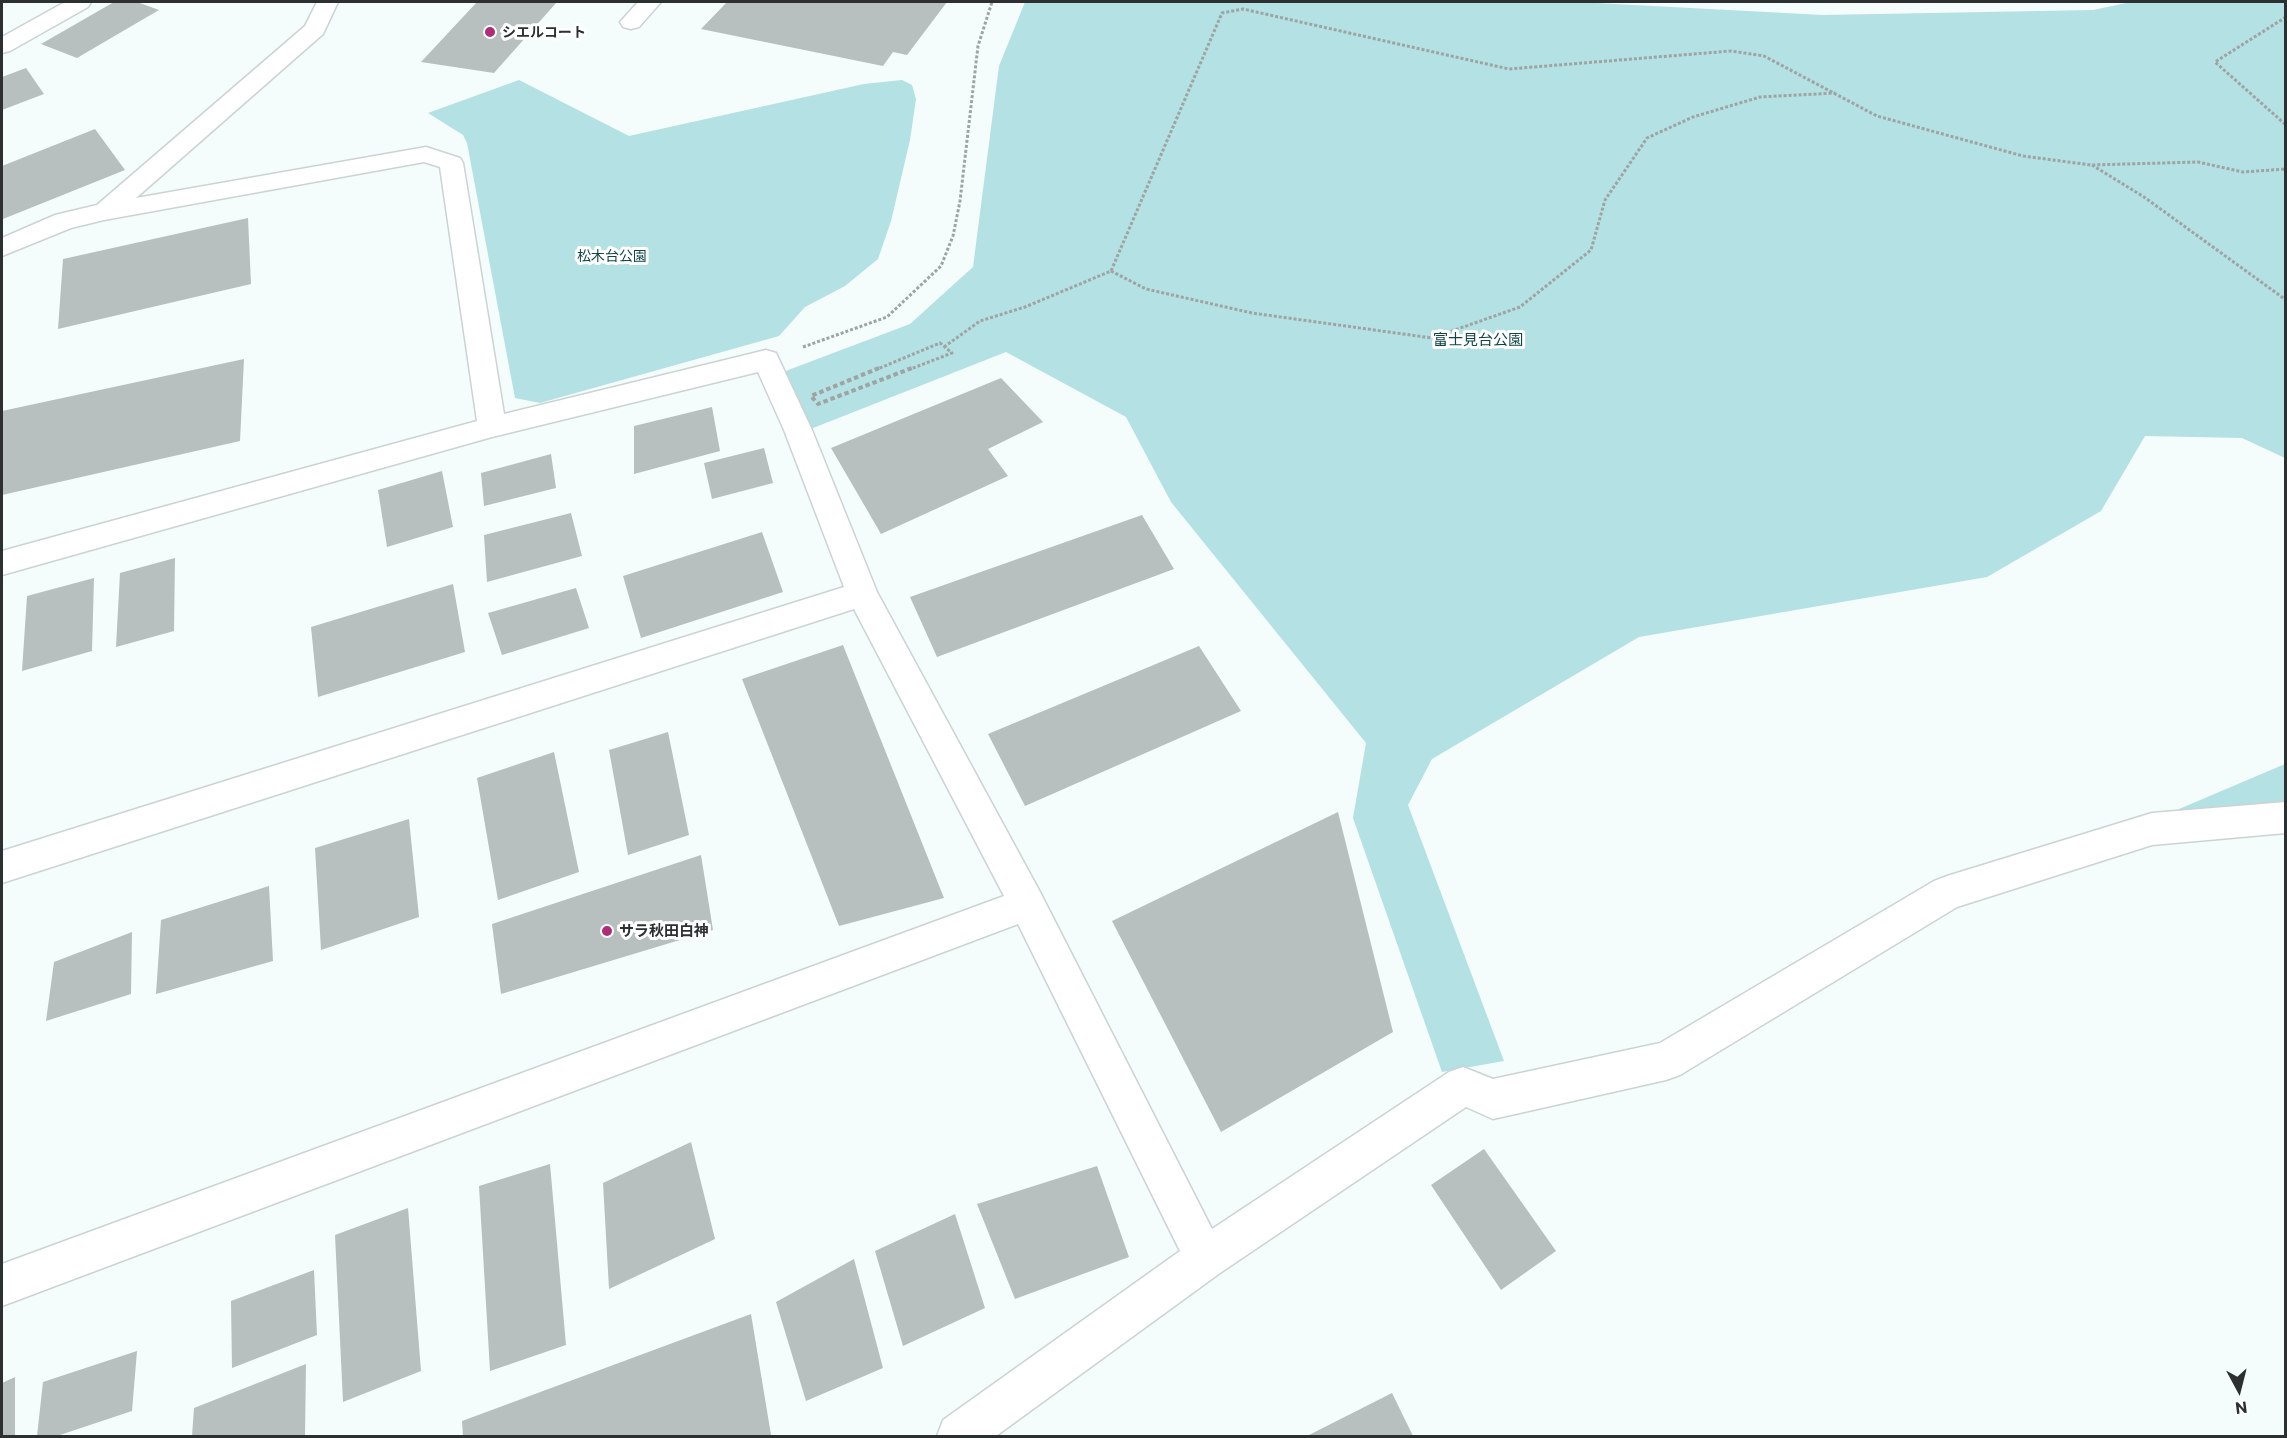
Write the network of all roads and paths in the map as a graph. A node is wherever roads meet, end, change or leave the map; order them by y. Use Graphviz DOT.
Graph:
graph roads {
  1 [pos="80,2"];
  2 [pos="327,2"];
  3 [pos="650,2"];
  4 [pos="992,2"];
  5 [pos="2286,17"];
  6 [pos="631,22"];
  7 [pos="2,46"];
  8 [pos="1835,93"];
  9 [pos="2286,125"];
  10 [pos="2091,165"];
  11 [pos="2286,169"];
  12 [pos="104,212"];
  13 [pos="2,248"];
  14 [pos="1111,271"];
  15 [pos="2286,300"];
  16 [pos="944,347"];
  17 [pos="766,360"];
  18 [pos="492,428"];
  19 [pos="2,563"];
  20 [pos="862,594"];
  21 [pos="2286,817"];
  22 [pos="2,867"];
  23 [pos="1027,904"];
  24 [pos="1205,1258"];
  25 [pos="2,1285"];
  26 [pos="959,1437"];
  1 -- 7 [label="street"];
  2 -- 12 [label="street"];
  3 -- 6 [label="street"];
  4 -- 17 [label="path"];
  5 -- 9 [label="path"];
  8 -- 10 [label="path"];
  8 -- 14 [label="path"];
  8 -- 14 [label="path"];
  10 -- 11 [label="path"];
  10 -- 15 [label="path"];
  12 -- 13 [label="street"];
  12 -- 18 [label="street"];
  14 -- 16 [label="path"];
  16 -- 16 [label="path"];
  17 -- 18 [label="street"];
  17 -- 20 [label="street"];
  18 -- 19 [label="street"];
  20 -- 22 [label="street"];
  20 -- 23 [label="street"];
  21 -- 24 [label="street"];
  23 -- 24 [label="street"];
  23 -- 25 [label="street"];
  24 -- 26 [label="street"];
}
